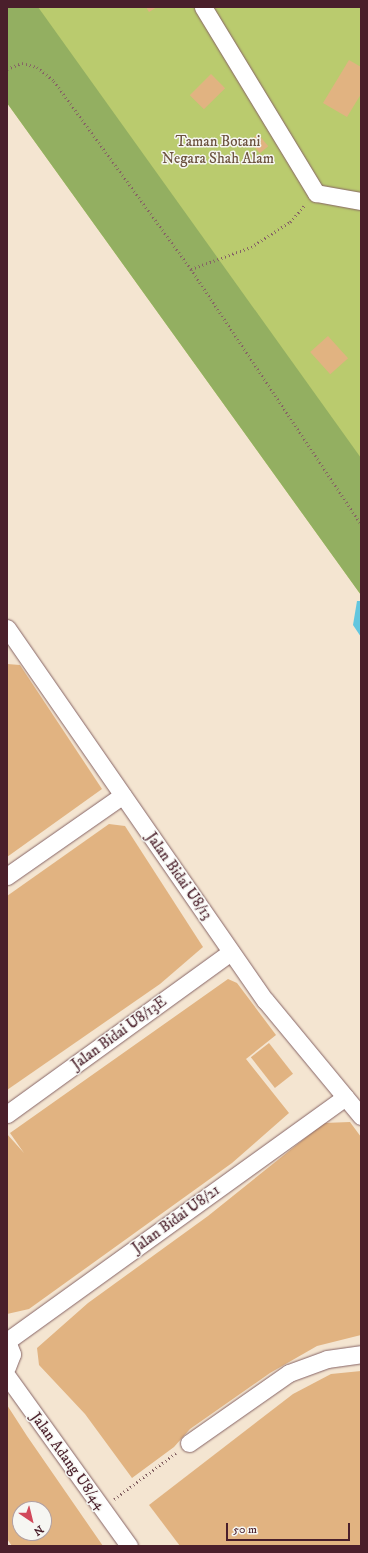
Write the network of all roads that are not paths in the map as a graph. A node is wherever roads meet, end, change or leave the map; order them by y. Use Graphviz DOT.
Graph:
graph roads {
  1 [pos="203,7"];
  2 [pos="361,201"];
  3 [pos="9,636"];
  4 [pos="123,795"];
  5 [pos="7,876"];
  6 [pos="231,952"];
  7 [pos="345,1097"];
  8 [pos="7,1114"];
  9 [pos="361,1116"];
  10 [pos="7,1341"];
  11 [pos="361,1354"];
  12 [pos="7,1367"];
  13 [pos="7,1376"];
  14 [pos="189,1443"];
  15 [pos="129,1546"];
  1 -- 2 [label="street"];
  3 -- 4 [label="street, Jalan Bidai U8/13"];
  4 -- 5 [label="street"];
  4 -- 6 [label="street, Jalan Bidai U8/13"];
  6 -- 7 [label="street, Jalan Bidai U8/13"];
  6 -- 8 [label="street, Jalan Bidai U8/13E"];
  7 -- 9 [label="street, Jalan Bidai U8/13"];
  7 -- 10 [label="street, Jalan Bidai U8/21"];
  10 -- 12 [label="street"];
  11 -- 14 [label="street"];
  13 -- 15 [label="street, Jalan Adang U8/44"];
}
